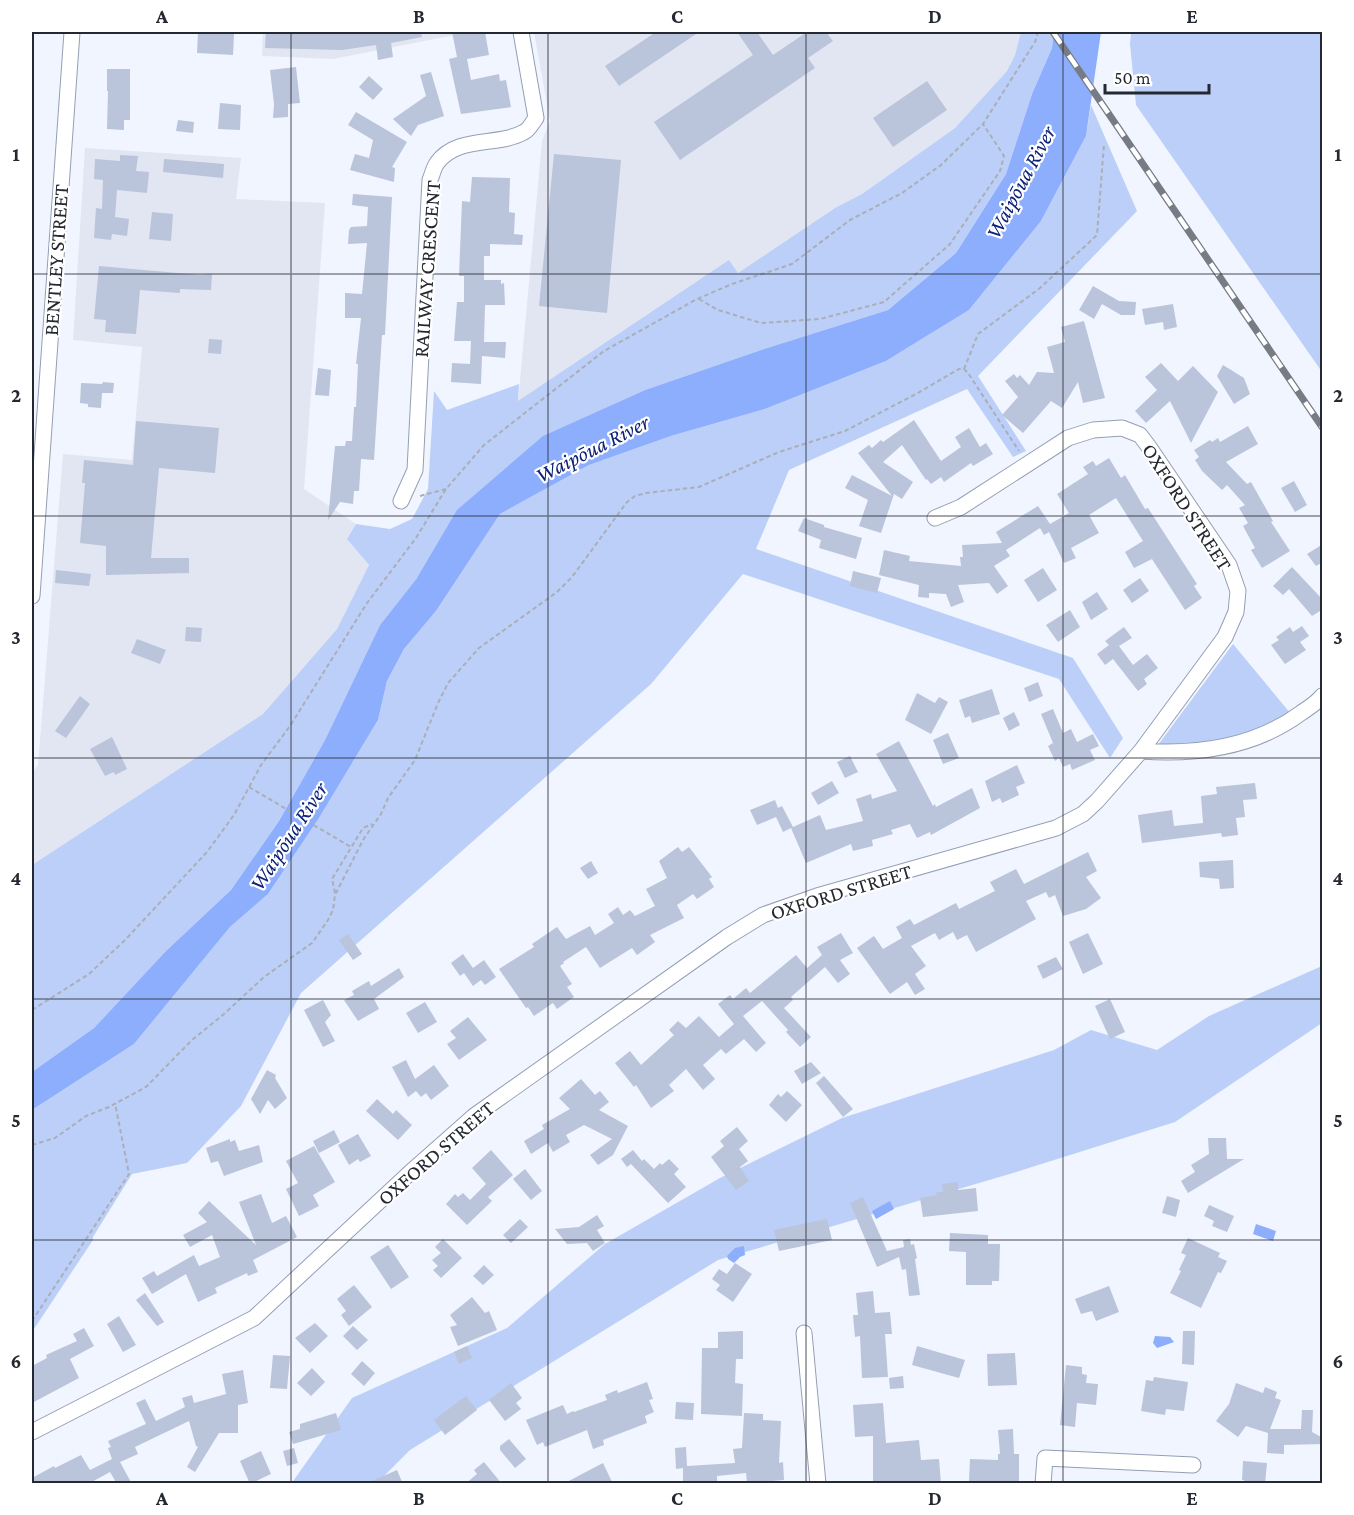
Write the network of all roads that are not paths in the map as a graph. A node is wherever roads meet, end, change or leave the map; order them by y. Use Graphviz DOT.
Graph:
graph roads {
  1 [pos="72,32"];
  2 [pos="521,32"];
  3 [pos="401,501"];
  4 [pos="935,518"];
  5 [pos="32,596"];
  6 [pos="1323,696"];
  7 [pos="1141,751"];
  8 [pos="804,1333"];
  9 [pos="32,1432"];
  10 [pos="1193,1465"];
  11 [pos="818,1484"];
  12 [pos="1043,1484"];
  1 -- 5 [label="street, BENTLEY STREET"];
  2 -- 3 [label="street, RAILWAY CRESCENT"];
  4 -- 7 [label="street, OXFORD STREET"];
  6 -- 7 [label="street"];
  7 -- 9 [label="street, OXFORD STREET"];
  8 -- 11 [label="street"];
  10 -- 12 [label="street"];
}
